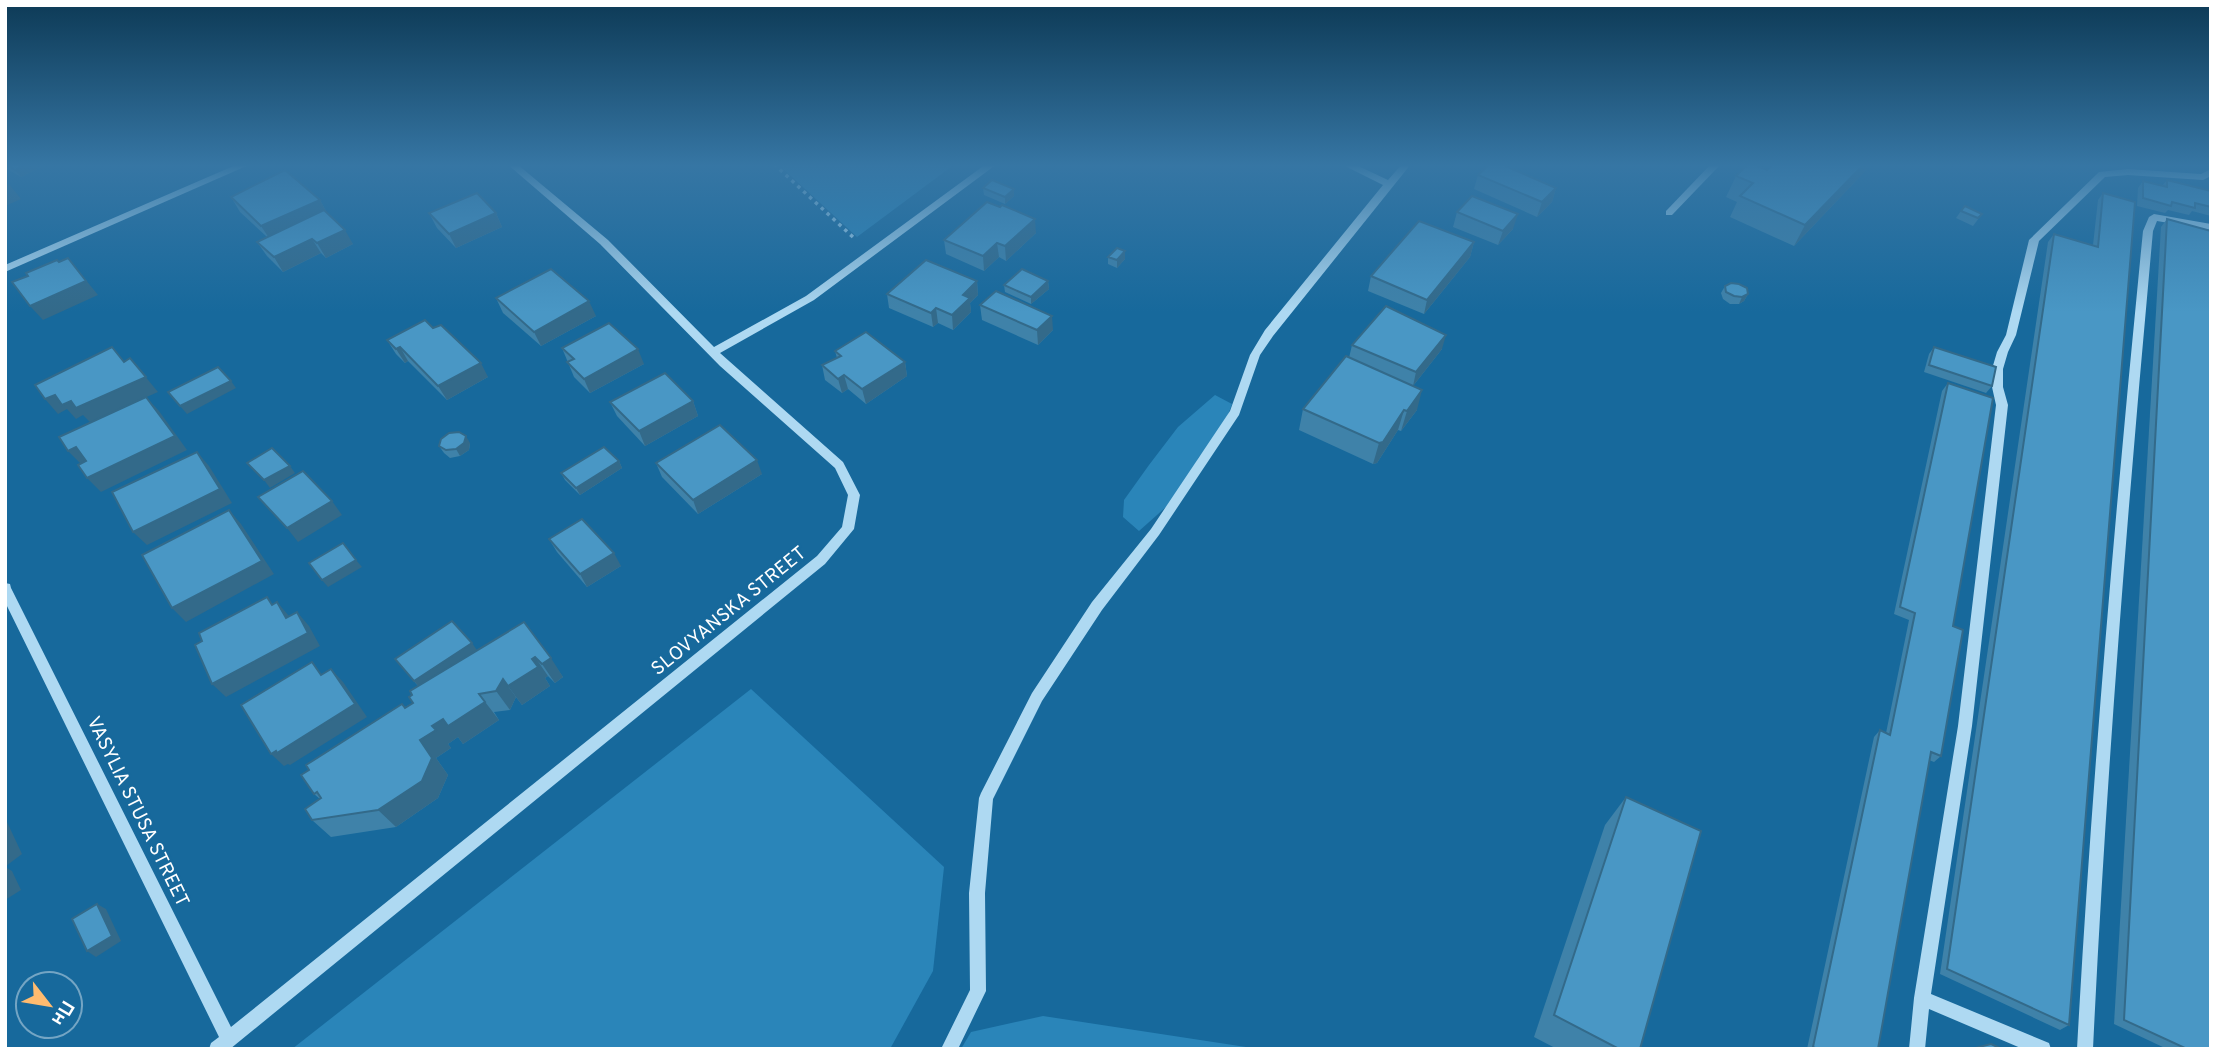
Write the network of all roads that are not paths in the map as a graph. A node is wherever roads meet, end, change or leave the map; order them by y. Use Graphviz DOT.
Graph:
graph roads {
  1 [pos="134,213"];
  2 [pos="570,213"];
  3 [pos="926,213"];
  4 [pos="1365,213"];
  5 [pos="2062,213"];
  6 [pos="2211,227"];
  7 [pos="5,269"];
  8 [pos="713,352"];
  9 [pos="5,588"];
  10 [pos="1922,998"];
  11 [pos="223,1044"];
  12 [pos="949,1049"];
  13 [pos="1917,1049"];
  14 [pos="2043,1049"];
  15 [pos="2085,1049"];
  1 -- 7 [label="street"];
  2 -- 8 [label="street, SLOVYANSKA STREET"];
  3 -- 8 [label="street"];
  4 -- 12 [label="street"];
  5 -- 10 [label="street"];
  6 -- 15 [label="street"];
  8 -- 11 [label="street, SLOVYANSKA STREET"];
  9 -- 11 [label="street, VASYLIA STUSA STREET"];
  10 -- 13 [label="street"];
  10 -- 14 [label="street"];
}
